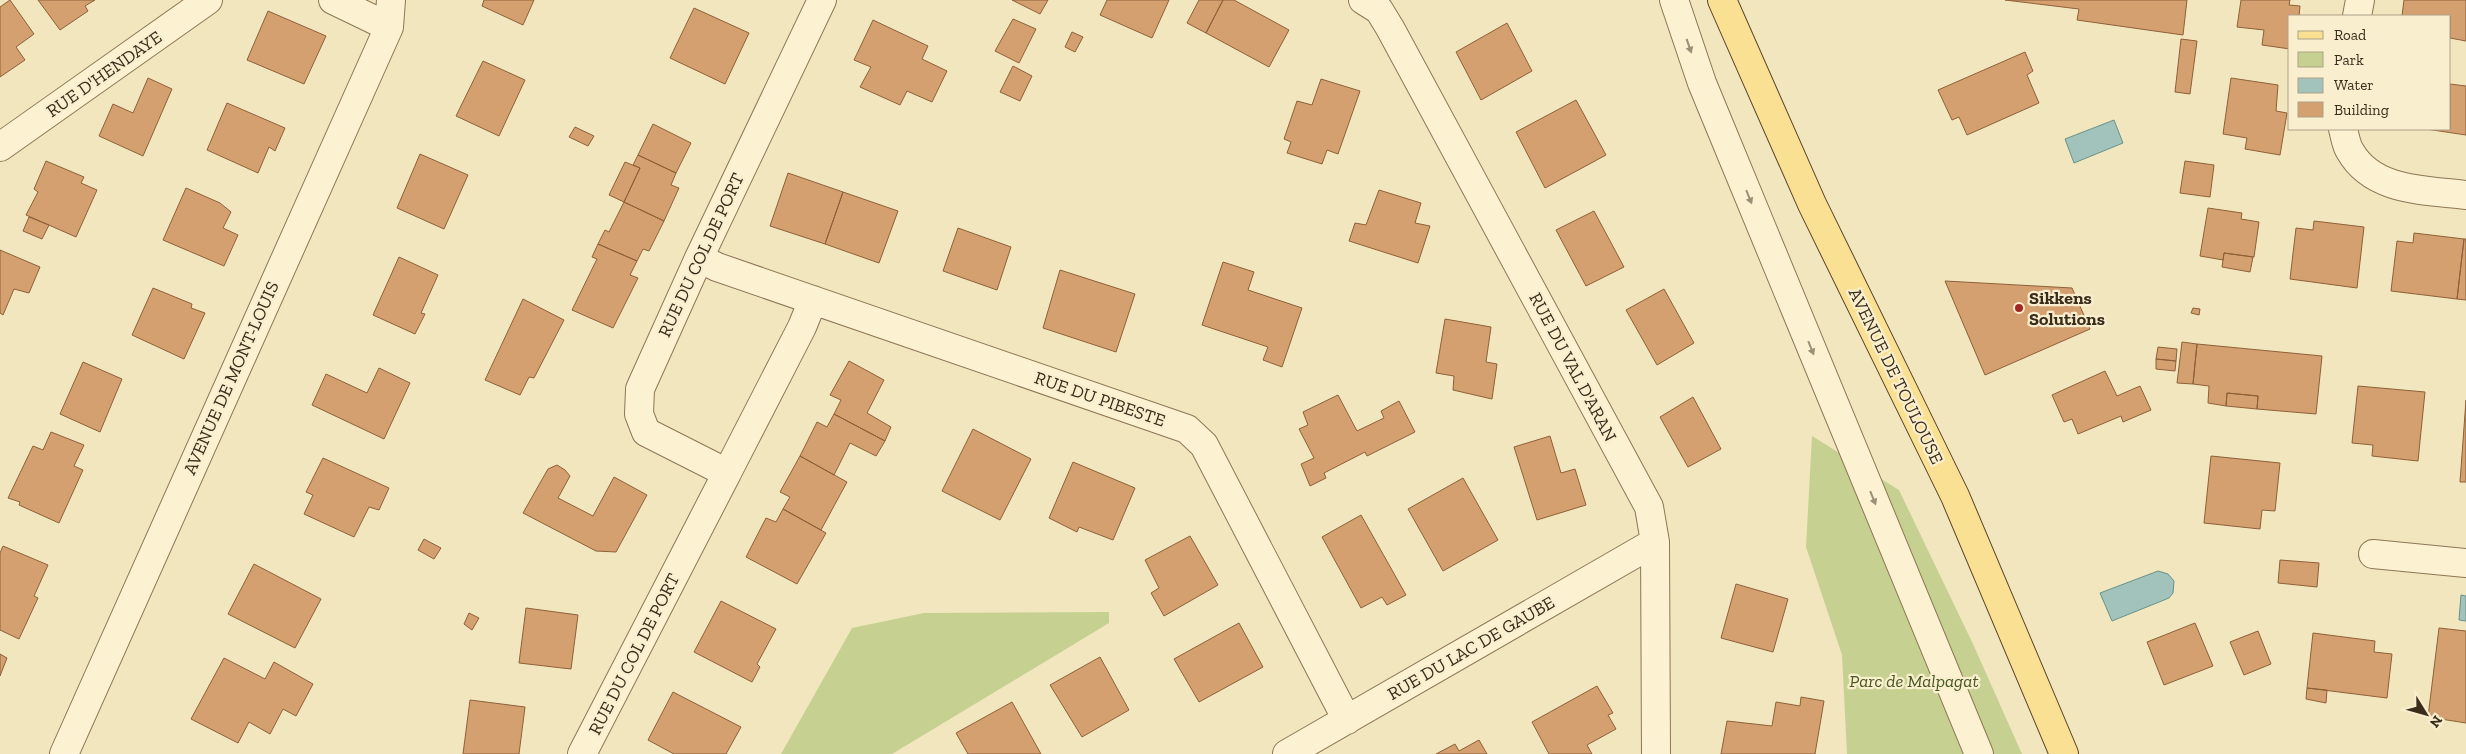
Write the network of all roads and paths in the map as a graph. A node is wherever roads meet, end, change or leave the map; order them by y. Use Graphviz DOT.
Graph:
graph roads {
  1 [pos="208,0"];
  2 [pos="333,0"];
  3 [pos="391,0"];
  4 [pos="822,0"];
  5 [pos="1674,0"];
  6 [pos="1722,0"];
  7 [pos="2360,0"];
  8 [pos="1374,3"];
  9 [pos="2358,15"];
  10 [pos="389,27"];
  11 [pos="2343,130"];
  12 [pos="0,147"];
  13 [pos="2466,195"];
  14 [pos="699,258"];
  15 [pos="813,300"];
  16 [pos="727,473"];
  17 [pos="1655,542"];
  18 [pos="2374,554"];
  19 [pos="2466,563"];
  20 [pos="1347,720"];
  21 [pos="64,754"];
  22 [pos="582,754"];
  23 [pos="1287,754"];
  24 [pos="1656,754"];
  25 [pos="1979,754"];
  26 [pos="2064,754"];
  1 -- 12 [label="street, RUE D'HENDAYE"];
  2 -- 10 [label="street"];
  3 -- 10 [label="street, AVENUE DE MONT-LOUIS"];
  4 -- 14 [label="street, RUE DU COL DE PORT"];
  5 -- 25 [label="street, one-way"];
  6 -- 26 [label="main road, AVENUE DE TOULOUSE"];
  7 -- 9 [label="street"];
  8 -- 17 [label="street, RUE DU VAL D'ARAN"];
  10 -- 21 [label="street, AVENUE DE MONT-LOUIS"];
  11 -- 13 [label="street"];
  14 -- 15 [label="street, RUE DU PIBESTE"];
  14 -- 16 [label="street, RUE DU COL DE PORT"];
  15 -- 16 [label="street, RUE DU COL DE PORT"];
  15 -- 20 [label="street, RUE DU PIBESTE"];
  16 -- 22 [label="street, RUE DU COL DE PORT"];
  17 -- 20 [label="street, RUE DU LAC DE GAUBE"];
  17 -- 24 [label="street, RUE DU VAL D'ARAN"];
  18 -- 19 [label="street"];
  20 -- 23 [label="street, RUE DU LAC DE GAUBE"];
}
